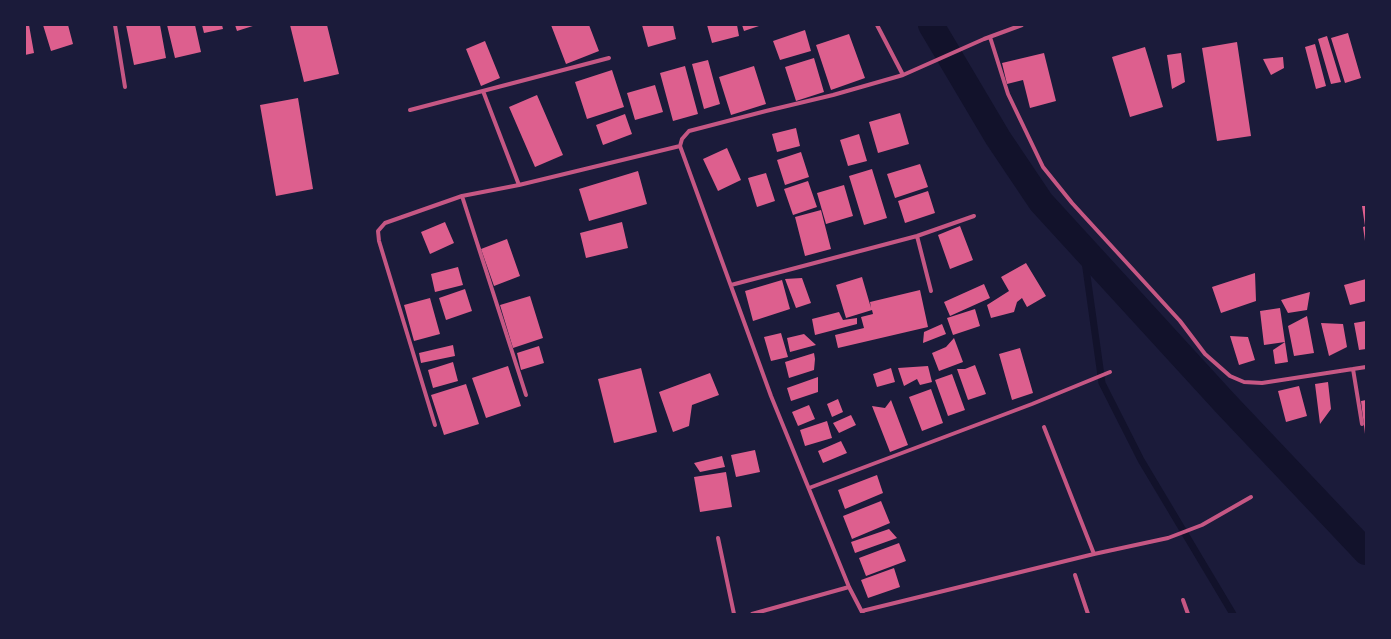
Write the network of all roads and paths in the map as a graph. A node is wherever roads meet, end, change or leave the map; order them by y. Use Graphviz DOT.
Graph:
graph roads {
  1 [pos="115,25"];
  2 [pos="877,25"];
  3 [pos="1022,25"];
  4 [pos="990,37"];
  5 [pos="609,58"];
  6 [pos="903,75"];
  7 [pos="125,86"];
  8 [pos="483,91"];
  9 [pos="410,110"];
  10 [pos="680,146"];
  11 [pos="519,185"];
  12 [pos="462,196"];
  13 [pos="974,216"];
  14 [pos="917,236"];
  15 [pos="731,285"];
  16 [pos="931,291"];
  17 [pos="1366,367"];
  18 [pos="1353,369"];
  19 [pos="1110,372"];
  20 [pos="526,395"];
  21 [pos="1362,424"];
  22 [pos="435,425"];
  23 [pos="1044,428"];
  24 [pos="809,488"];
  25 [pos="1251,497"];
  26 [pos="718,538"];
  27 [pos="1094,554"];
  28 [pos="1075,575"];
  29 [pos="849,587"];
  30 [pos="1183,600"];
  31 [pos="863,613"];
  32 [pos="734,614"];
  33 [pos="752,614"];
  34 [pos="1088,614"];
  35 [pos="1188,614"];
  1 -- 7 [label="street"];
  2 -- 6 [label="street"];
  3 -- 4 [label="street"];
  4 -- 6 [label="street"];
  4 -- 18 [label="street"];
  5 -- 8 [label="street"];
  6 -- 10 [label="street"];
  8 -- 9 [label="street"];
  8 -- 11 [label="street"];
  10 -- 11 [label="street"];
  10 -- 15 [label="street"];
  11 -- 12 [label="street"];
  12 -- 20 [label="street"];
  12 -- 22 [label="street"];
  13 -- 14 [label="street"];
  14 -- 15 [label="street"];
  14 -- 16 [label="street"];
  15 -- 24 [label="street"];
  17 -- 18 [label="street"];
  18 -- 21 [label="street"];
  19 -- 24 [label="street"];
  23 -- 27 [label="street"];
  24 -- 29 [label="street"];
  25 -- 27 [label="street"];
  26 -- 32 [label="street"];
  27 -- 31 [label="street"];
  28 -- 34 [label="street"];
  29 -- 31 [label="street"];
  29 -- 33 [label="street"];
  30 -- 35 [label="street"];
}
